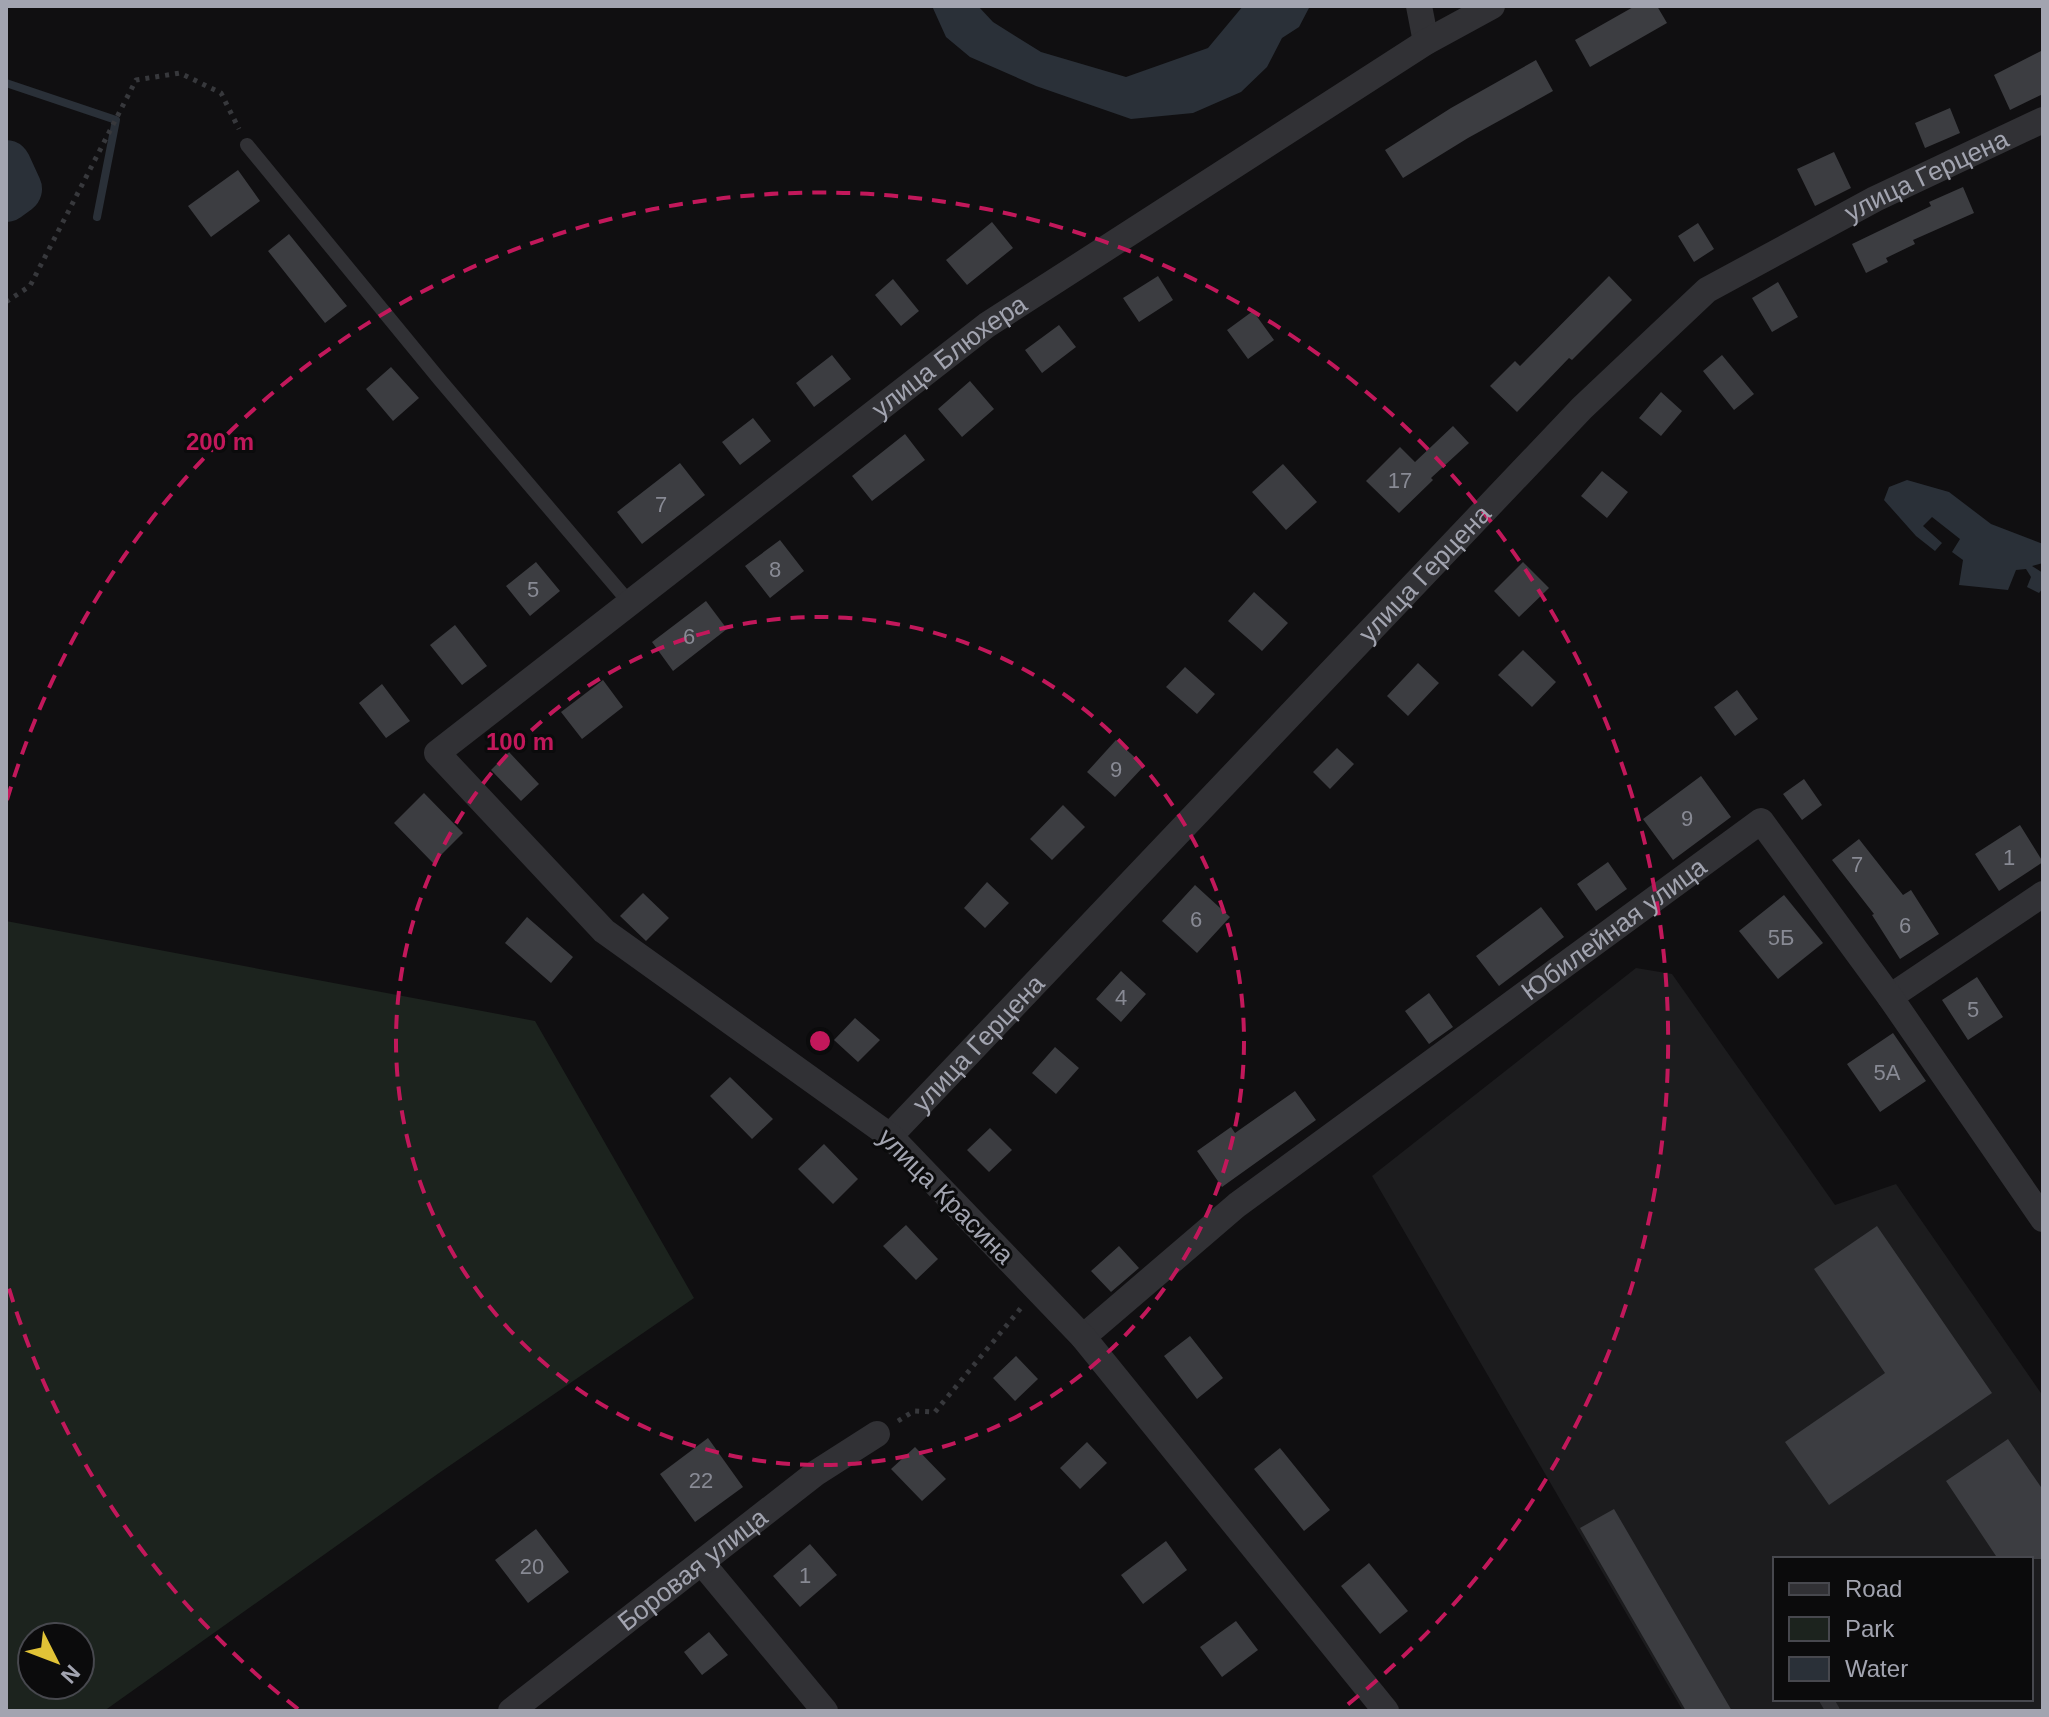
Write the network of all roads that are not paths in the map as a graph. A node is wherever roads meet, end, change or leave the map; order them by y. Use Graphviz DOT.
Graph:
graph roads {
  1 [pos="1419,6"];
  2 [pos="1492,6"];
  3 [pos="1426,42"];
  4 [pos="2043,120"];
  5 [pos="247,145"];
  6 [pos="629,602"];
  7 [pos="437,753"];
  8 [pos="2043,894"];
  9 [pos="1890,997"];
  10 [pos="890,1136"];
  11 [pos="2042,1214"];
  12 [pos="1083,1337"];
  13 [pos="877,1434"];
  14 [pos="702,1563"];
  15 [pos="511,1711"];
  16 [pos="825,1711"];
  17 [pos="1386,1711"];
  1 -- 3 [label="street"];
  2 -- 3 [label="street, улица Блюхера"];
  3 -- 6 [label="street, улица Блюхера"];
  4 -- 10 [label="street, улица Герцена"];
  5 -- 6 [label="lane"];
  6 -- 7 [label="street, улица Блюхера"];
  7 -- 10 [label="street, улица Красина"];
  8 -- 9 [label="street"];
  9 -- 11 [label="street, Юбилейная улица"];
  9 -- 12 [label="street, Юбилейная улица"];
  10 -- 12 [label="street, улица Красина"];
  12 -- 17 [label="street, улица Красина"];
  13 -- 14 [label="street, Боровая улица"];
  14 -- 15 [label="street, Боровая улица"];
  14 -- 16 [label="street"];
}
